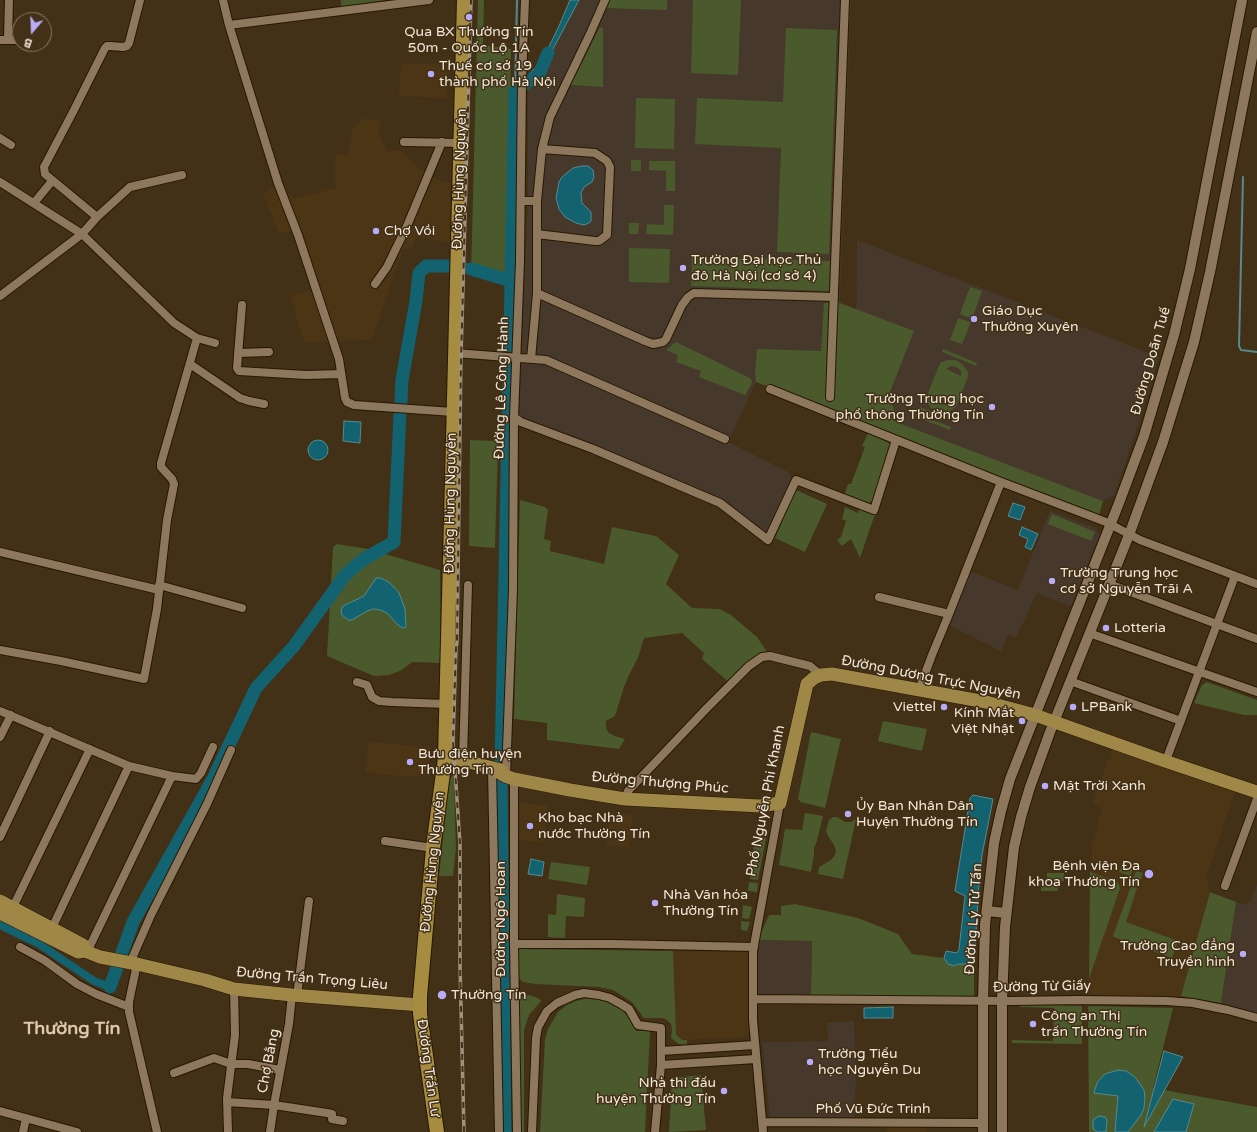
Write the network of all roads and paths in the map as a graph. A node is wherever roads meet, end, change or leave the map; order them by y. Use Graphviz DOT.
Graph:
graph roads {
  1 [pos="9,0"];
  2 [pos="140,0"];
  3 [pos="223,0"];
  4 [pos="429,0"];
  5 [pos="464,0"];
  6 [pos="525,0"];
  7 [pos="605,0"];
  8 [pos="845,0"];
  9 [pos="1242,0"];
  10 [pos="229,25"];
  11 [pos="1257,32"];
  12 [pos="4,39"];
  13 [pos="0,138"];
  14 [pos="404,142"];
  15 [pos="442,142"];
  16 [pos="460,143"];
  17 [pos="11,145"];
  18 [pos="542,149"];
  19 [pos="182,175"];
  20 [pos="52,181"];
  21 [pos="0,182"];
  22 [pos="521,201"];
  23 [pos="537,201"];
  24 [pos="34,203"];
  25 [pos="97,216"];
  26 [pos="82,234"];
  27 [pos="537,234"];
  28 [pos="375,284"];
  29 [pos="537,293"];
  30 [pos="0,296"];
  31 [pos="834,297"];
  32 [pos="242,305"];
  33 [pos="196,338"];
  34 [pos="215,343"];
  35 [pos="270,352"];
  36 [pos="238,353"];
  37 [pos="455,353"];
  38 [pos="514,359"];
  39 [pos="531,359"];
  40 [pos="190,364"];
  41 [pos="342,374"];
  42 [pos="770,389"];
  43 [pos="830,397"];
  44 [pos="264,404"];
  45 [pos="453,412"];
  46 [pos="514,417"];
  47 [pos="725,439"];
  48 [pos="896,440"];
  49 [pos="1001,482"];
  50 [pos="1111,525"];
  51 [pos="1129,535"];
  52 [pos="0,552"];
  53 [pos="1234,576"];
  54 [pos="1109,584"];
  55 [pos="1257,584"];
  56 [pos="468,585"];
  57 [pos="159,588"];
  58 [pos="879,597"];
  59 [pos="242,608"];
  60 [pos="950,614"];
  61 [pos="1217,624"];
  62 [pos="1089,633"];
  63 [pos="1257,639"];
  64 [pos="0,650"];
  65 [pos="1199,671"];
  66 [pos="822,675"];
  67 [pos="1070,681"];
  68 [pos="357,682"];
  69 [pos="919,690"];
  70 [pos="1257,692"];
  71 [pos="446,704"];
  72 [pos="0,710"];
  73 [pos="11,715"];
  74 [pos="1035,715"];
  75 [pos="1055,718"];
  76 [pos="1181,721"];
  77 [pos="50,731"];
  78 [pos="0,737"];
  79 [pos="213,747"];
  80 [pos="90,749"];
  81 [pos="231,750"];
  82 [pos="1168,755"];
  83 [pos="445,756"];
  84 [pos="464,759"];
  85 [pos="1177,765"];
  86 [pos="129,766"];
  87 [pos="492,768"];
  88 [pos="509,775"];
  89 [pos="172,776"];
  90 [pos="1257,792"];
  91 [pos="626,795"];
  92 [pos="781,799"];
  93 [pos="1257,799"];
  94 [pos="0,837"];
  95 [pos="385,841"];
  96 [pos="433,848"];
  97 [pos="1225,886"];
  98 [pos="0,901"];
  99 [pos="309,901"];
  100 [pos="13,907"];
  101 [pos="987,911"];
  102 [pos="0,913"];
  103 [pos="1006,913"];
  104 [pos="52,928"];
  105 [pos="514,944"];
  106 [pos="20,947"];
  107 [pos="754,947"];
  108 [pos="86,951"];
  109 [pos="133,964"];
  110 [pos="234,989"];
  111 [pos="294,996"];
  112 [pos="753,1000"];
  113 [pos="983,1001"];
  114 [pos="1002,1001"];
  115 [pos="420,1005"];
  116 [pos="129,1007"];
  117 [pos="1257,1018"];
  118 [pos="755,1045"];
  119 [pos="661,1051"];
  120 [pos="756,1059"];
  121 [pos="231,1064"];
  122 [pos="661,1065"];
  123 [pos="280,1070"];
  124 [pos="174,1073"];
  125 [pos="227,1102"];
  126 [pos="274,1105"];
  127 [pos="0,1111"];
  128 [pos="26,1118"];
  129 [pos="343,1121"];
  130 [pos="762,1122"];
  131 [pos="983,1127"];
  132 [pos="23,1132"];
  133 [pos="77,1132"];
  134 [pos="157,1132"];
  135 [pos="228,1132"];
  136 [pos="270,1132"];
  137 [pos="437,1132"];
  138 [pos="499,1132"];
  139 [pos="517,1132"];
  140 [pos="532,1132"];
  141 [pos="655,1132"];
  142 [pos="761,1132"];
  143 [pos="1002,1132"];
  1 -- 12 [label="street"];
  2 -- 20 [label="street"];
  3 -- 10 [label="street"];
  4 -- 10 [label="street"];
  5 -- 16 [label="highway, Đường Hùng Nguyên"];
  6 -- 22 [label="street, Đường Lê Công Hành"];
  7 -- 18 [label="street"];
  8 -- 31 [label="street"];
  9 -- 50 [label="street, Đường Doãn Tuế"];
  10 -- 41 [label="street"];
  11 -- 51 [label="street"];
  13 -- 17 [label="street"];
  14 -- 15 [label="street"];
  15 -- 16 [label="street"];
  15 -- 28 [label="street"];
  16 -- 37 [label="highway, Đường Hùng Nguyên"];
  18 -- 23 [label="street"];
  18 -- 27 [label="street"];
  19 -- 25 [label="street"];
  20 -- 24 [label="street"];
  20 -- 25 [label="street"];
  21 -- 24 [label="street"];
  22 -- 23 [label="street"];
  22 -- 38 [label="street, Đường Lê Công Hành"];
  23 -- 27 [label="street"];
  24 -- 26 [label="street"];
  25 -- 26 [label="street"];
  26 -- 30 [label="street"];
  26 -- 33 [label="street"];
  27 -- 29 [label="street"];
  29 -- 31 [label="street"];
  29 -- 39 [label="street"];
  31 -- 43 [label="street"];
  32 -- 36 [label="street"];
  33 -- 34 [label="street"];
  33 -- 40 [label="street"];
  35 -- 36 [label="street"];
  36 -- 41 [label="street"];
  37 -- 38 [label="street"];
  37 -- 45 [label="highway, Đường Hùng Nguyên"];
  38 -- 39 [label="street"];
  38 -- 46 [label="street, Đường Lê Công Hành"];
  39 -- 47 [label="street"];
  40 -- 44 [label="street"];
  40 -- 57 [label="street"];
  41 -- 45 [label="street"];
  42 -- 48 [label="street"];
  45 -- 71 [label="highway, Đường Hùng Nguyên"];
  46 -- 48 [label="street"];
  46 -- 88 [label="street, Đường Lê Công Hành"];
  48 -- 49 [label="street"];
  49 -- 50 [label="street"];
  49 -- 60 [label="street"];
  50 -- 51 [label="street"];
  50 -- 74 [label="street, Đường Doãn Tuế"];
  51 -- 53 [label="street"];
  51 -- 54 [label="street"];
  52 -- 57 [label="street"];
  53 -- 55 [label="street"];
  53 -- 61 [label="street"];
  54 -- 61 [label="street"];
  54 -- 62 [label="street"];
  56 -- 84 [label="street"];
  57 -- 59 [label="street"];
  57 -- 64 [label="street"];
  58 -- 60 [label="street"];
  60 -- 69 [label="street"];
  61 -- 63 [label="street"];
  61 -- 65 [label="street"];
  62 -- 65 [label="street"];
  62 -- 67 [label="street"];
  65 -- 70 [label="street"];
  65 -- 76 [label="street"];
  66 -- 69 [label="main road, Đường Dương Trực Nguyên"];
  66 -- 91 [label="street"];
  66 -- 92 [label="main road, Phố Nguyễn Phi Khanh"];
  67 -- 75 [label="street"];
  67 -- 76 [label="street"];
  68 -- 71 [label="street"];
  69 -- 74 [label="main road, Đường Dương Trực Nguyên"];
  71 -- 83 [label="highway, Đường Hùng Nguyên"];
  72 -- 73 [label="street"];
  73 -- 77 [label="street"];
  73 -- 78 [label="street"];
  74 -- 75 [label="main road, Đường Dương Trực Nguyên"];
  74 -- 101 [label="street, Đường Lý Tử Tấn"];
  75 -- 82 [label="main road, Đường Dương Trực Nguyên"];
  75 -- 85 [label="main road, Đường Dương Trực Nguyên"];
  75 -- 103 [label="street"];
  76 -- 82 [label="street"];
  77 -- 80 [label="street"];
  77 -- 94 [label="street"];
  79 -- 89 [label="street"];
  80 -- 86 [label="street"];
  80 -- 100 [label="street"];
  81 -- 109 [label="street"];
  82 -- 85 [label="main road, Đường Dương Trực Nguyên"];
  83 -- 84 [label="main road, Đường Thượng Phúc"];
  83 -- 96 [label="highway, Đường Hùng Nguyên"];
  84 -- 87 [label="main road, Đường Thượng Phúc"];
  85 -- 90 [label="main road, Đường Dương Trực Nguyên"];
  86 -- 89 [label="street"];
  86 -- 104 [label="street"];
  87 -- 88 [label="main road, Đường Thượng Phúc"];
  87 -- 138 [label="street"];
  88 -- 91 [label="main road, Đường Thượng Phúc"];
  88 -- 105 [label="street, Đường Ngô Hoan"];
  89 -- 108 [label="street"];
  91 -- 92 [label="main road, Đường Thượng Phúc"];
  92 -- 107 [label="street, Phố Nguyễn Phi Khanh"];
  93 -- 97 [label="street"];
  95 -- 96 [label="street"];
  96 -- 115 [label="highway, Đường Hùng Nguyên"];
  98 -- 100 [label="main road, Đường Trần Trọng Liêu"];
  99 -- 111 [label="street, Chợ Bằng"];
  100 -- 104 [label="main road, Đường Trần Trọng Liêu"];
  101 -- 103 [label="street"];
  101 -- 113 [label="street, Đường Lý Tử Tấn"];
  102 -- 108 [label="main road, Đường Trần Trọng Liêu"];
  103 -- 114 [label="street"];
  104 -- 108 [label="main road, Đường Trần Trọng Liêu"];
  105 -- 107 [label="street"];
  105 -- 139 [label="street, Đường Ngô Hoan"];
  106 -- 116 [label="street"];
  107 -- 112 [label="street, Phố Nguyễn Phi Khanh"];
  108 -- 109 [label="main road, Đường Trần Trọng Liêu"];
  109 -- 110 [label="main road, Đường Trần Trọng Liêu"];
  109 -- 116 [label="street"];
  110 -- 111 [label="main road, Đường Trần Trọng Liêu"];
  110 -- 121 [label="street"];
  111 -- 115 [label="main road, Đường Trần Trọng Liêu"];
  111 -- 123 [label="street, Chợ Bằng"];
  112 -- 113 [label="street, Đường Từ Giấy"];
  112 -- 118 [label="street, Phố Nguyễn Phi Khanh"];
  113 -- 114 [label="street, Đường Từ Giấy"];
  113 -- 131 [label="street, Đường Lý Tử Tấn"];
  114 -- 117 [label="street, Đường Từ Giấy"];
  114 -- 143 [label="street"];
  115 -- 137 [label="highway, Đường Trần Lư"];
  116 -- 134 [label="street"];
  118 -- 119 [label="street"];
  118 -- 120 [label="street, Phố Nguyễn Phi Khanh"];
  119 -- 122 [label="street"];
  119 -- 140 [label="street"];
  120 -- 122 [label="street"];
  120 -- 130 [label="street, Phố Nguyễn Phi Khanh"];
  121 -- 123 [label="street"];
  121 -- 124 [label="street"];
  121 -- 125 [label="street"];
  122 -- 141 [label="street"];
  123 -- 126 [label="street, Chợ Bằng"];
  125 -- 126 [label="street"];
  125 -- 135 [label="street"];
  126 -- 129 [label="street"];
  126 -- 136 [label="street, Chợ Bằng"];
  127 -- 128 [label="street"];
  128 -- 132 [label="street"];
  128 -- 133 [label="street"];
  130 -- 131 [label="street, Phố Vũ Đức Trinh"];
  130 -- 142 [label="street, Phố Nguyễn Phi Khanh"];
}
